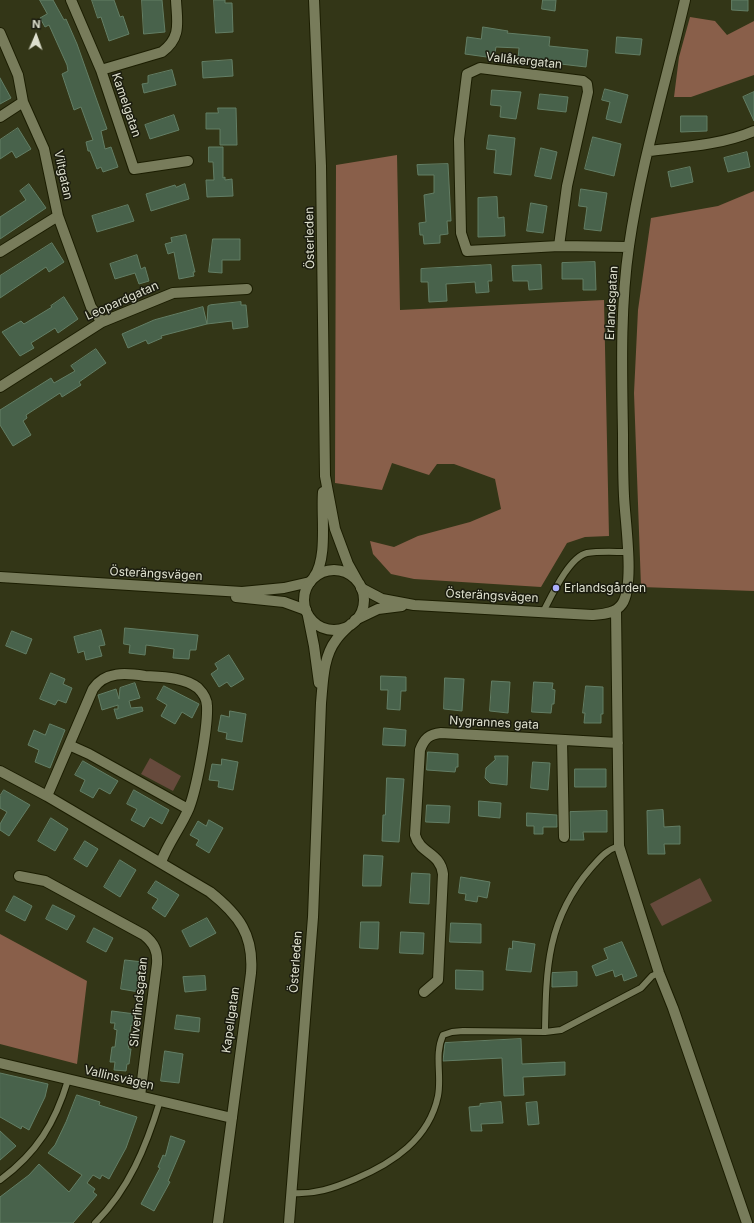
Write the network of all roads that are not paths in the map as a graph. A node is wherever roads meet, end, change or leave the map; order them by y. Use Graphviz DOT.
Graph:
graph roads {
  1 [pos="71,0"];
  2 [pos="176,0"];
  3 [pos="314,0"];
  4 [pos="685,0"];
  5 [pos="0,33"];
  6 [pos="101,70"];
  7 [pos="23,102"];
  8 [pos="0,117"];
  9 [pos="754,131"];
  10 [pos="649,151"];
  11 [pos="188,161"];
  12 [pos="58,216"];
  13 [pos="559,246"];
  14 [pos="629,247"];
  15 [pos="0,252"];
  16 [pos="247,289"];
  17 [pos="102,322"];
  18 [pos="0,387"];
  19 [pos="325,476"];
  20 [pos="627,552"];
  21 [pos="0,577"];
  22 [pos="312,579"];
  23 [pos="0,583"];
  24 [pos="360,585"];
  25 [pos="414,605"];
  26 [pos="616,610"];
  27 [pos="307,612"];
  28 [pos="543,612"];
  29 [pos="353,622"];
  30 [pos="321,703"];
  31 [pos="562,740"];
  32 [pos="618,743"];
  33 [pos="69,746"];
  34 [pos="0,771"];
  35 [pos="48,796"];
  36 [pos="188,810"];
  37 [pos="564,837"];
  38 [pos="619,846"];
  39 [pos="160,862"];
  40 [pos="19,876"];
  41 [pos="660,973"];
  42 [pos="424,992"];
  43 [pos="545,1032"];
  44 [pos="0,1063"];
  45 [pos="68,1080"];
  46 [pos="140,1096"];
  47 [pos="160,1101"];
  48 [pos="232,1118"];
  49 [pos="0,1180"];
  50 [pos="290,1193"];
  51 [pos="95,1223"];
  52 [pos="218,1223"];
  53 [pos="289,1223"];
  54 [pos="747,1223"];
  1 -- 6 [label="street, Kamelgatan"];
  2 -- 6 [label="street"];
  3 -- 19 [label="street, Österleden"];
  4 -- 10 [label="street, Erlandsgatan"];
  5 -- 7 [label="street, Viltgatan"];
  6 -- 11 [label="street, Kamelgatan"];
  7 -- 8 [label="street"];
  7 -- 12 [label="street, Viltgatan"];
  9 -- 10 [label="street"];
  10 -- 14 [label="street, Erlandsgatan"];
  12 -- 15 [label="street"];
  12 -- 17 [label="street, Viltgatan"];
  13 -- 13 [label="street, Vallåkergatan"];
  13 -- 14 [label="street, Vallåkergatan"];
  14 -- 20 [label="street, Erlandsgatan"];
  16 -- 17 [label="street, Leopardgatan"];
  17 -- 18 [label="street, Leopardgatan"];
  19 -- 22 [label="street, Österleden"];
  19 -- 24 [label="street, Österleden"];
  20 -- 26 [label="street, Erlandsgatan"];
  20 -- 28 [label="lane"];
  21 -- 22 [label="street, Österängsvägen"];
  22 -- 24 [label="street"];
  22 -- 27 [label="street, Österleden"];
  23 -- 27 [label="street, Österängsvägen"];
  24 -- 25 [label="street, Österängsvägen"];
  24 -- 29 [label="street, Österleden"];
  25 -- 28 [label="street, Österängsvägen"];
  25 -- 29 [label="street, Österängsvägen"];
  26 -- 28 [label="street, Österängsvägen"];
  26 -- 32 [label="street"];
  27 -- 29 [label="street"];
  27 -- 30 [label="street, Österleden"];
  29 -- 30 [label="street, Österleden"];
  30 -- 50 [label="street, Österleden"];
  31 -- 32 [label="street, Nygrannes gata"];
  31 -- 37 [label="street"];
  31 -- 42 [label="street, Nygrannes gata"];
  32 -- 38 [label="street"];
  33 -- 35 [label="street"];
  33 -- 36 [label="street"];
  33 -- 36 [label="street"];
  34 -- 35 [label="street, Kapellgatan"];
  35 -- 39 [label="street, Kapellgatan"];
  36 -- 39 [label="street"];
  38 -- 41 [label="street"];
  38 -- 43 [label="lane"];
  39 -- 48 [label="street, Kapellgatan"];
  40 -- 46 [label="street, Silverlindsgatan"];
  41 -- 43 [label="lane"];
  41 -- 54 [label="street"];
  43 -- 50 [label="lane"];
  44 -- 45 [label="street, Vallinsvägen"];
  45 -- 46 [label="street, Vallinsvägen"];
  45 -- 49 [label="lane"];
  46 -- 47 [label="street, Vallinsvägen"];
  47 -- 48 [label="street, Vallinsvägen"];
  47 -- 51 [label="lane"];
  48 -- 52 [label="street, Kapellgatan"];
  50 -- 53 [label="street, Österleden"];
}
